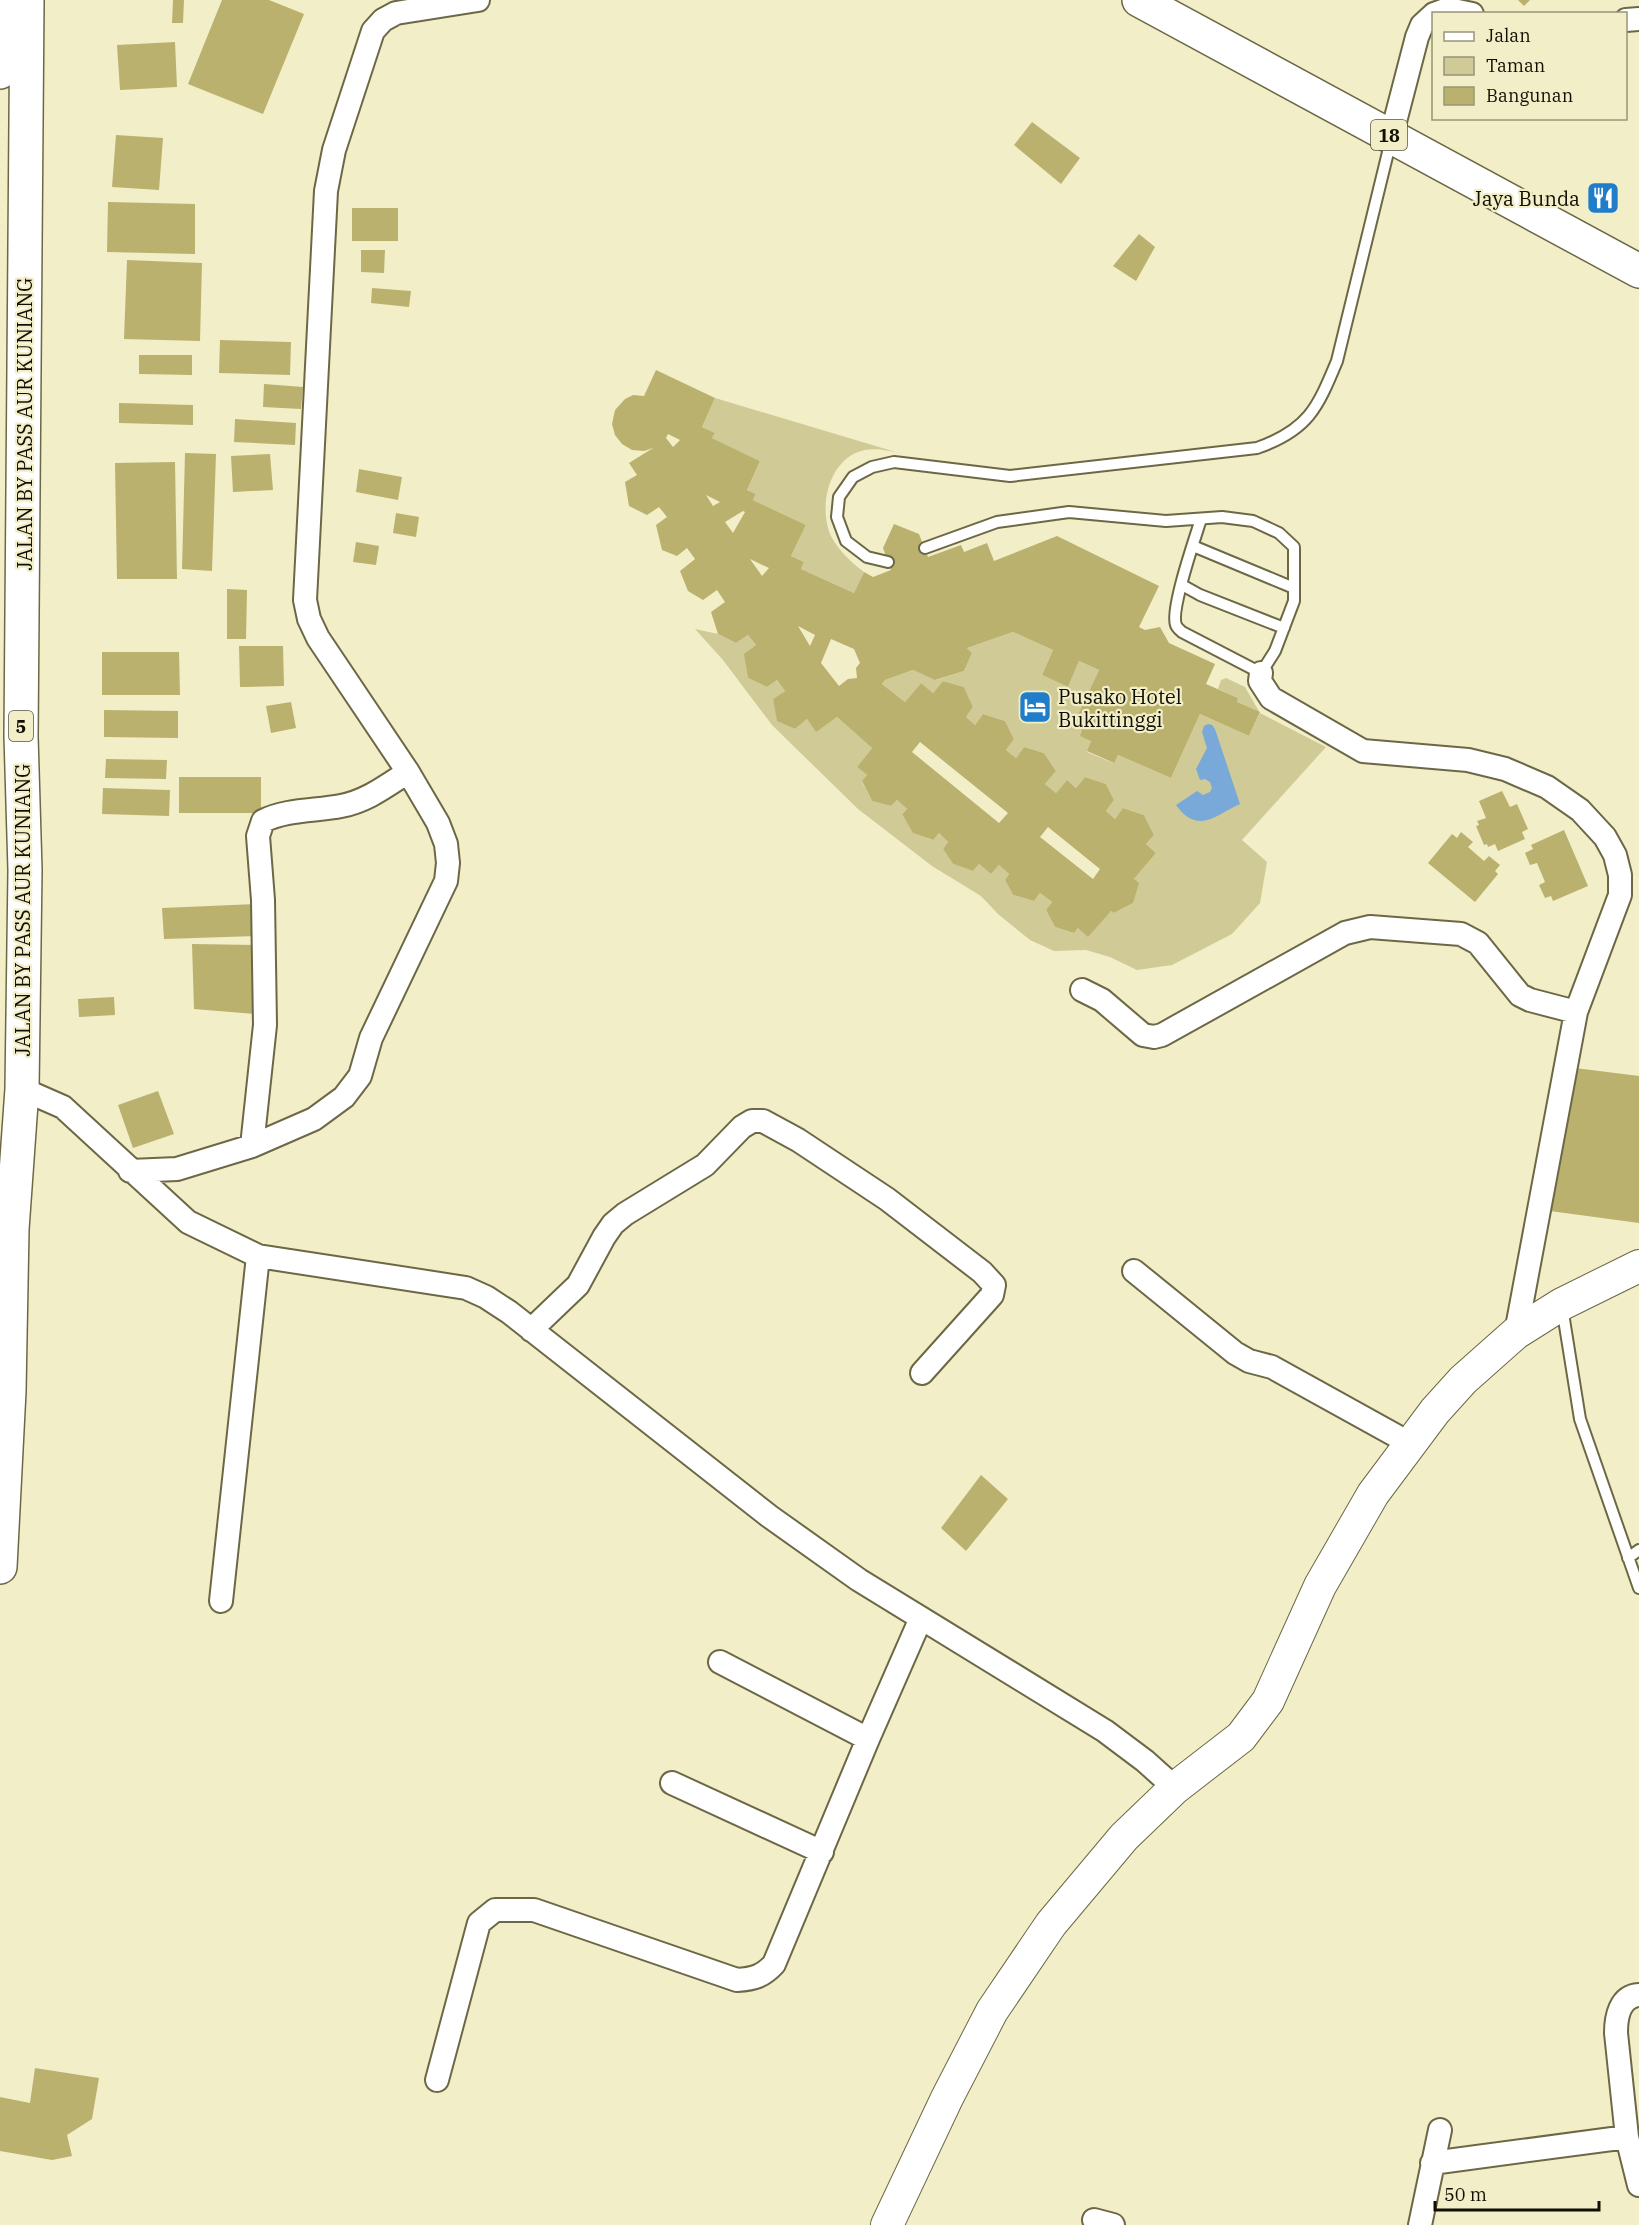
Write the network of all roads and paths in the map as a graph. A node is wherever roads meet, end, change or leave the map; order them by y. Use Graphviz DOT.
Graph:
graph roads {
  1 [pos="1,0"];
  2 [pos="27,0"];
  3 [pos="478,0"];
  4 [pos="1139,0"];
  5 [pos="1440,12"];
  6 [pos="1462,12"];
  7 [pos="1432,16"];
  8 [pos="0,72"];
  9 [pos="1392,136"];
  10 [pos="1639,271"];
  11 [pos="1201,519"];
  12 [pos="1193,546"];
  13 [pos="925,548"];
  14 [pos="888,562"];
  15 [pos="1182,585"];
  16 [pos="1294,588"];
  17 [pos="1284,628"];
  18 [pos="1261,674"];
  19 [pos="11,735"];
  20 [pos="408,772"];
  21 [pos="1082,990"];
  22 [pos="1576,1012"];
  23 [pos="22,1089"];
  24 [pos="252,1146"];
  25 [pos="130,1171"];
  26 [pos="258,1256"];
  27 [pos="1639,1266"];
  28 [pos="1134,1271"];
  29 [pos="1562,1304"];
  30 [pos="531,1330"];
  31 [pos="1516,1333"];
  32 [pos="922,1373"];
  33 [pos="5,1391"];
  34 [pos="1411,1444"];
  35 [pos="1639,1550"];
  36 [pos="1628,1558"];
  37 [pos="0,1567"];
  38 [pos="1639,1588"];
  39 [pos="221,1600"];
  40 [pos="921,1618"];
  41 [pos="720,1662"];
  42 [pos="868,1739"];
  43 [pos="672,1783"];
  44 [pos="1174,1788"];
  45 [pos="822,1852"];
  46 [pos="1639,1995"];
  47 [pos="437,2080"];
  48 [pos="1440,2130"];
  49 [pos="1627,2137"];
  50 [pos="1432,2163"];
  51 [pos="1639,2185"];
  52 [pos="887,2225"];
  53 [pos="1420,2225"];
  1 -- 8 [label="highway"];
  2 -- 19 [label="highway, JALAN BY PASS AUR KUNIANG / 5"];
  3 -- 20 [label="street"];
  4 -- 9 [label="highway, 18"];
  5 -- 6 [label="street"];
  7 -- 9 [label="street"];
  9 -- 10 [label="highway, 18"];
  9 -- 14 [label="lane"];
  11 -- 12 [label="lane"];
  11 -- 13 [label="lane"];
  11 -- 16 [label="lane"];
  12 -- 15 [label="lane"];
  12 -- 16 [label="lane"];
  15 -- 17 [label="lane"];
  15 -- 18 [label="lane"];
  16 -- 17 [label="lane"];
  17 -- 18 [label="lane"];
  18 -- 22 [label="street"];
  19 -- 23 [label="highway, JALAN BY PASS AUR KUNIANG / 5"];
  20 -- 24 [label="street"];
  20 -- 24 [label="street"];
  21 -- 22 [label="street"];
  22 -- 31 [label="street"];
  23 -- 25 [label="street"];
  23 -- 33 [label="highway, JALAN BY PASS AUR KUNIANG / 5"];
  24 -- 25 [label="street"];
  25 -- 26 [label="street"];
  26 -- 30 [label="street"];
  26 -- 39 [label="street"];
  27 -- 29 [label="street"];
  28 -- 34 [label="street"];
  29 -- 31 [label="street"];
  29 -- 36 [label="lane"];
  30 -- 32 [label="street"];
  30 -- 40 [label="street"];
  31 -- 34 [label="street"];
  33 -- 37 [label="highway, JALAN BY PASS AUR KUNIANG / 5"];
  34 -- 44 [label="street"];
  35 -- 36 [label="lane"];
  36 -- 38 [label="lane"];
  40 -- 42 [label="street"];
  40 -- 44 [label="street"];
  41 -- 42 [label="street"];
  42 -- 45 [label="street"];
  43 -- 45 [label="street"];
  44 -- 52 [label="street"];
  45 -- 47 [label="street"];
  46 -- 49 [label="street"];
  48 -- 50 [label="street"];
  49 -- 50 [label="street"];
  49 -- 51 [label="street"];
  50 -- 53 [label="street"];
}
